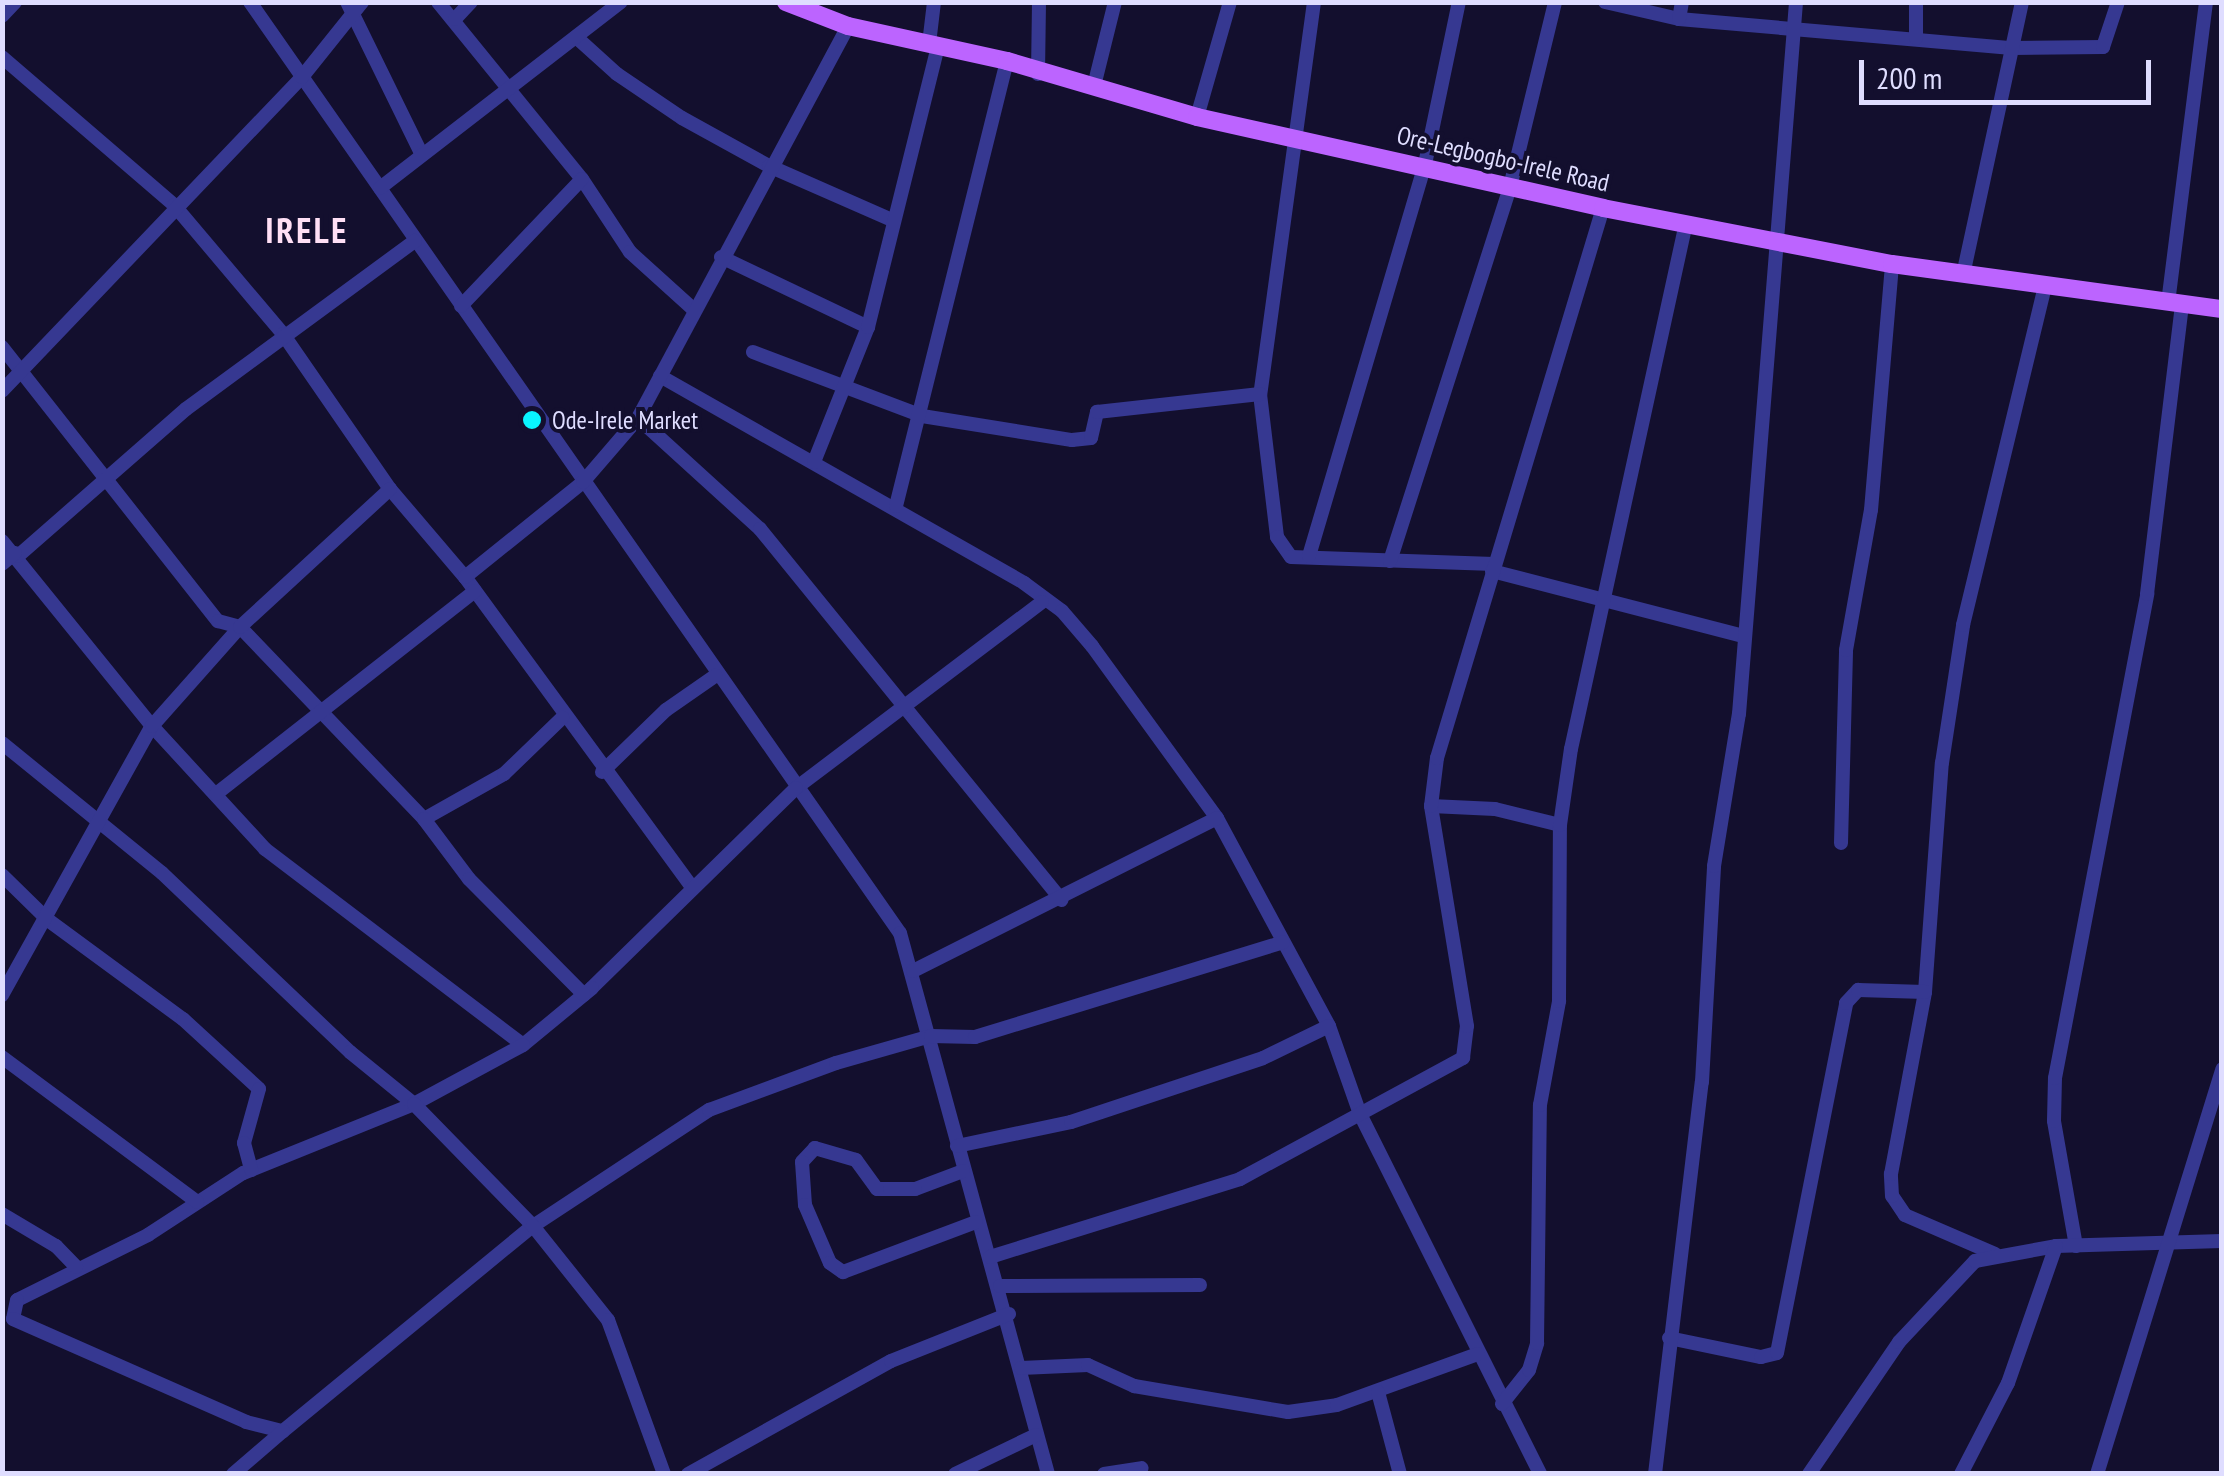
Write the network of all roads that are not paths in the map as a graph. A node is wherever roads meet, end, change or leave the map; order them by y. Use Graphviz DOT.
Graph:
graph roads {
  1 [pos="15,2"];
  2 [pos="250,2"];
  3 [pos="438,2"];
  4 [pos="471,2"];
  5 [pos="621,2"];
  6 [pos="786,2"];
  7 [pos="934,2"];
  8 [pos="1039,2"];
  9 [pos="1114,2"];
  10 [pos="1230,2"];
  11 [pos="1314,2"];
  12 [pos="1459,2"];
  13 [pos="1556,2"];
  14 [pos="1604,2"];
  15 [pos="1682,2"];
  16 [pos="1796,2"];
  17 [pos="1916,2"];
  18 [pos="2022,2"];
  19 [pos="2118,2"];
  20 [pos="2206,2"];
  21 [pos="354,7"];
  22 [pos="2,16"];
  23 [pos="455,18"];
  24 [pos="1679,19"];
  25 [pos="848,26"];
  26 [pos="1795,26"];
  27 [pos="576,37"];
  28 [pos="1916,38"];
  29 [pos="934,45"];
  30 [pos="2012,48"];
  31 [pos="2,58"];
  32 [pos="1007,61"];
  33 [pos="1038,74"];
  34 [pos="302,77"];
  35 [pos="1094,86"];
  36 [pos="506,88"];
  37 [pos="1198,118"];
  38 [pos="1300,137"];
  39 [pos="422,156"];
  40 [pos="770,166"];
  41 [pos="1424,168"];
  42 [pos="582,180"];
  43 [pos="1510,187"];
  44 [pos="380,188"];
  45 [pos="174,205"];
  46 [pos="1603,208"];
  47 [pos="892,220"];
  48 [pos="1686,224"];
  49 [pos="416,242"];
  50 [pos="1778,243"];
  51 [pos="721,258"];
  52 [pos="1892,264"];
  53 [pos="1964,275"];
  54 [pos="2045,287"];
  55 [pos="2175,304"];
  56 [pos="461,306"];
  57 [pos="693,309"];
  58 [pos="2222,309"];
  59 [pos="868,327"];
  60 [pos="283,334"];
  61 [pos="2,348"];
  62 [pos="752,352"];
  63 [pos="23,371"];
  64 [pos="660,376"];
  65 [pos="846,386"];
  66 [pos="2,391"];
  67 [pos="1260,394"];
  68 [pos="922,416"];
  69 [pos="638,418"];
  70 [pos="814,462"];
  71 [pos="103,480"];
  72 [pos="583,482"];
  73 [pos="390,488"];
  74 [pos="896,506"];
  75 [pos="2,541"];
  76 [pos="1309,556"];
  77 [pos="12,558"];
  78 [pos="1390,561"];
  79 [pos="1493,567"];
  80 [pos="465,577"];
  81 [pos="475,590"];
  82 [pos="1042,602"];
  83 [pos="1600,602"];
  84 [pos="240,628"];
  85 [pos="1744,636"];
  86 [pos="714,676"];
  87 [pos="909,705"];
  88 [pos="318,708"];
  89 [pos="562,718"];
  90 [pos="152,726"];
  91 [pos="2,742"];
  92 [pos="602,772"];
  93 [pos="796,788"];
  94 [pos="216,794"];
  95 [pos="1431,806"];
  96 [pos="1216,818"];
  97 [pos="424,819"];
  98 [pos="94,821"];
  99 [pos="1560,825"];
  100 [pos="1841,843"];
  101 [pos="2,874"];
  102 [pos="691,886"];
  103 [pos="1062,900"];
  104 [pos="48,920"];
  105 [pos="1282,942"];
  106 [pos="913,971"];
  107 [pos="1925,992"];
  108 [pos="2,995"];
  109 [pos="584,995"];
  110 [pos="1330,1026"];
  111 [pos="931,1036"];
  112 [pos="523,1045"];
  113 [pos="2,1057"];
  114 [pos="2222,1070"];
  115 [pos="414,1104"];
  116 [pos="1360,1114"];
  117 [pos="957,1146"];
  118 [pos="251,1170"];
  119 [pos="963,1171"];
  120 [pos="197,1202"];
  121 [pos="2,1214"];
  122 [pos="976,1222"];
  123 [pos="533,1226"];
  124 [pos="2222,1241"];
  125 [pos="2166,1245"];
  126 [pos="2056,1246"];
  127 [pos="2076,1246"];
  128 [pos="1995,1254"];
  129 [pos="990,1257"];
  130 [pos="76,1268"];
  131 [pos="1200,1285"];
  132 [pos="1000,1286"];
  133 [pos="1009,1314"];
  134 [pos="8,1323"];
  135 [pos="1670,1338"];
  136 [pos="1478,1354"];
  137 [pos="1021,1368"];
  138 [pos="1378,1392"];
  139 [pos="1502,1404"];
  140 [pos="283,1430"];
  141 [pos="1036,1436"];
  142 [pos="1142,1468"];
  143 [pos="233,1474"];
  144 [pos="664,1474"];
  145 [pos="688,1474"];
  146 [pos="955,1474"];
  147 [pos="1048,1474"];
  148 [pos="1104,1474"];
  149 [pos="1400,1474"];
  150 [pos="1540,1474"];
  151 [pos="1655,1474"];
  152 [pos="1809,1474"];
  153 [pos="1961,1474"];
  154 [pos="2097,1474"];
  1 -- 22 [label="street"];
  2 -- 34 [label="street"];
  3 -- 23 [label="street"];
  4 -- 23 [label="street"];
  5 -- 27 [label="street"];
  6 -- 25 [label="main road, Ore-Legbogbo-Irele Road"];
  7 -- 29 [label="street"];
  8 -- 33 [label="street"];
  9 -- 35 [label="street"];
  10 -- 37 [label="street"];
  11 -- 38 [label="street"];
  12 -- 41 [label="street"];
  13 -- 43 [label="street"];
  14 -- 24 [label="street"];
  15 -- 24 [label="street"];
  16 -- 26 [label="street"];
  17 -- 28 [label="street"];
  18 -- 30 [label="street"];
  19 -- 30 [label="street"];
  20 -- 55 [label="street"];
  21 -- 34 [label="street"];
  21 -- 39 [label="street"];
  23 -- 36 [label="street"];
  24 -- 26 [label="street"];
  25 -- 29 [label="main road, Ore-Legbogbo-Irele Road"];
  25 -- 40 [label="street"];
  26 -- 28 [label="street"];
  26 -- 50 [label="street"];
  27 -- 36 [label="street"];
  27 -- 40 [label="street"];
  28 -- 30 [label="street"];
  29 -- 32 [label="main road, Ore-Legbogbo-Irele Road"];
  29 -- 47 [label="street"];
  30 -- 53 [label="street"];
  31 -- 45 [label="street"];
  32 -- 33 [label="main road, Ore-Legbogbo-Irele Road"];
  32 -- 68 [label="street"];
  33 -- 35 [label="main road, Ore-Legbogbo-Irele Road"];
  34 -- 44 [label="street"];
  34 -- 45 [label="street"];
  35 -- 37 [label="main road, Ore-Legbogbo-Irele Road"];
  36 -- 39 [label="street"];
  36 -- 42 [label="street"];
  37 -- 38 [label="main road, Ore-Legbogbo-Irele Road"];
  38 -- 41 [label="main road, Ore-Legbogbo-Irele Road"];
  38 -- 67 [label="street"];
  39 -- 44 [label="street"];
  40 -- 47 [label="street"];
  40 -- 51 [label="street"];
  41 -- 43 [label="main road, Ore-Legbogbo-Irele Road"];
  41 -- 76 [label="street"];
  42 -- 56 [label="street"];
  42 -- 57 [label="street"];
  43 -- 46 [label="main road, Ore-Legbogbo-Irele Road"];
  43 -- 78 [label="street"];
  44 -- 49 [label="street"];
  45 -- 60 [label="street"];
  45 -- 63 [label="street"];
  46 -- 48 [label="main road, Ore-Legbogbo-Irele Road"];
  46 -- 79 [label="street"];
  47 -- 59 [label="street"];
  48 -- 50 [label="main road, Ore-Legbogbo-Irele Road"];
  48 -- 83 [label="street"];
  49 -- 56 [label="street"];
  49 -- 60 [label="street"];
  50 -- 52 [label="main road, Ore-Legbogbo-Irele Road"];
  50 -- 85 [label="street"];
  51 -- 57 [label="street"];
  51 -- 59 [label="street"];
  52 -- 53 [label="main road, Ore-Legbogbo-Irele Road"];
  52 -- 100 [label="street"];
  53 -- 54 [label="main road, Ore-Legbogbo-Irele Road"];
  54 -- 55 [label="main road, Ore-Legbogbo-Irele Road"];
  54 -- 107 [label="street"];
  55 -- 58 [label="main road, Ore-Legbogbo-Irele Road"];
  55 -- 127 [label="street"];
  56 -- 72 [label="street"];
  57 -- 64 [label="street"];
  59 -- 65 [label="street"];
  60 -- 71 [label="street"];
  60 -- 73 [label="street"];
  61 -- 63 [label="street"];
  62 -- 65 [label="street"];
  63 -- 66 [label="street"];
  63 -- 71 [label="street"];
  64 -- 69 [label="street"];
  64 -- 70 [label="street"];
  65 -- 68 [label="street"];
  65 -- 70 [label="street"];
  67 -- 68 [label="street"];
  67 -- 76 [label="street"];
  68 -- 74 [label="street"];
  69 -- 72 [label="street"];
  69 -- 87 [label="street"];
  70 -- 74 [label="street"];
  71 -- 77 [label="street"];
  71 -- 84 [label="street"];
  72 -- 80 [label="street"];
  72 -- 86 [label="street"];
  73 -- 80 [label="street"];
  73 -- 84 [label="street"];
  74 -- 82 [label="street"];
  75 -- 77 [label="street"];
  76 -- 78 [label="street"];
  77 -- 90 [label="street"];
  78 -- 79 [label="street"];
  79 -- 83 [label="street"];
  79 -- 95 [label="street"];
  80 -- 81 [label="street"];
  81 -- 88 [label="street"];
  81 -- 89 [label="street"];
  82 -- 87 [label="street"];
  82 -- 96 [label="street"];
  83 -- 85 [label="street"];
  83 -- 99 [label="street"];
  84 -- 88 [label="street"];
  84 -- 90 [label="street"];
  85 -- 135 [label="street"];
  86 -- 92 [label="street"];
  86 -- 93 [label="street"];
  87 -- 93 [label="street"];
  87 -- 103 [label="street"];
  88 -- 94 [label="street"];
  88 -- 97 [label="street"];
  89 -- 92 [label="street"];
  89 -- 97 [label="street"];
  90 -- 94 [label="street"];
  90 -- 98 [label="street"];
  91 -- 98 [label="street"];
  92 -- 102 [label="street"];
  93 -- 102 [label="street"];
  93 -- 106 [label="street"];
  94 -- 112 [label="street"];
  95 -- 99 [label="street"];
  95 -- 116 [label="street"];
  96 -- 103 [label="street"];
  96 -- 105 [label="street"];
  97 -- 109 [label="street"];
  98 -- 104 [label="street"];
  98 -- 115 [label="street"];
  99 -- 139 [label="street"];
  101 -- 104 [label="street"];
  102 -- 109 [label="street"];
  103 -- 106 [label="street"];
  104 -- 108 [label="street"];
  104 -- 118 [label="street"];
  105 -- 110 [label="street"];
  105 -- 111 [label="street"];
  106 -- 111 [label="street"];
  107 -- 128 [label="street"];
  107 -- 135 [label="street"];
  109 -- 112 [label="street"];
  110 -- 116 [label="street"];
  110 -- 117 [label="street"];
  111 -- 117 [label="street"];
  111 -- 123 [label="street"];
  112 -- 115 [label="street"];
  113 -- 120 [label="street"];
  114 -- 125 [label="street"];
  115 -- 118 [label="street"];
  115 -- 123 [label="street"];
  116 -- 129 [label="street"];
  116 -- 136 [label="street"];
  117 -- 119 [label="street"];
  118 -- 120 [label="street"];
  119 -- 122 [label="street"];
  119 -- 122 [label="street"];
  120 -- 130 [label="street"];
  121 -- 130 [label="street"];
  122 -- 129 [label="street"];
  123 -- 140 [label="street"];
  123 -- 144 [label="street"];
  124 -- 125 [label="street"];
  125 -- 127 [label="street"];
  125 -- 154 [label="street"];
  126 -- 127 [label="street"];
  126 -- 128 [label="street"];
  126 -- 153 [label="street"];
  128 -- 152 [label="street"];
  129 -- 132 [label="street"];
  130 -- 134 [label="street"];
  131 -- 132 [label="street"];
  132 -- 133 [label="street"];
  133 -- 137 [label="street"];
  133 -- 145 [label="street"];
  134 -- 140 [label="street"];
  135 -- 151 [label="street"];
  136 -- 138 [label="street"];
  136 -- 139 [label="street"];
  137 -- 138 [label="street"];
  137 -- 141 [label="street"];
  138 -- 149 [label="street"];
  139 -- 150 [label="street"];
  140 -- 143 [label="street"];
  141 -- 146 [label="street"];
  141 -- 147 [label="street"];
  142 -- 148 [label="street"];
}
